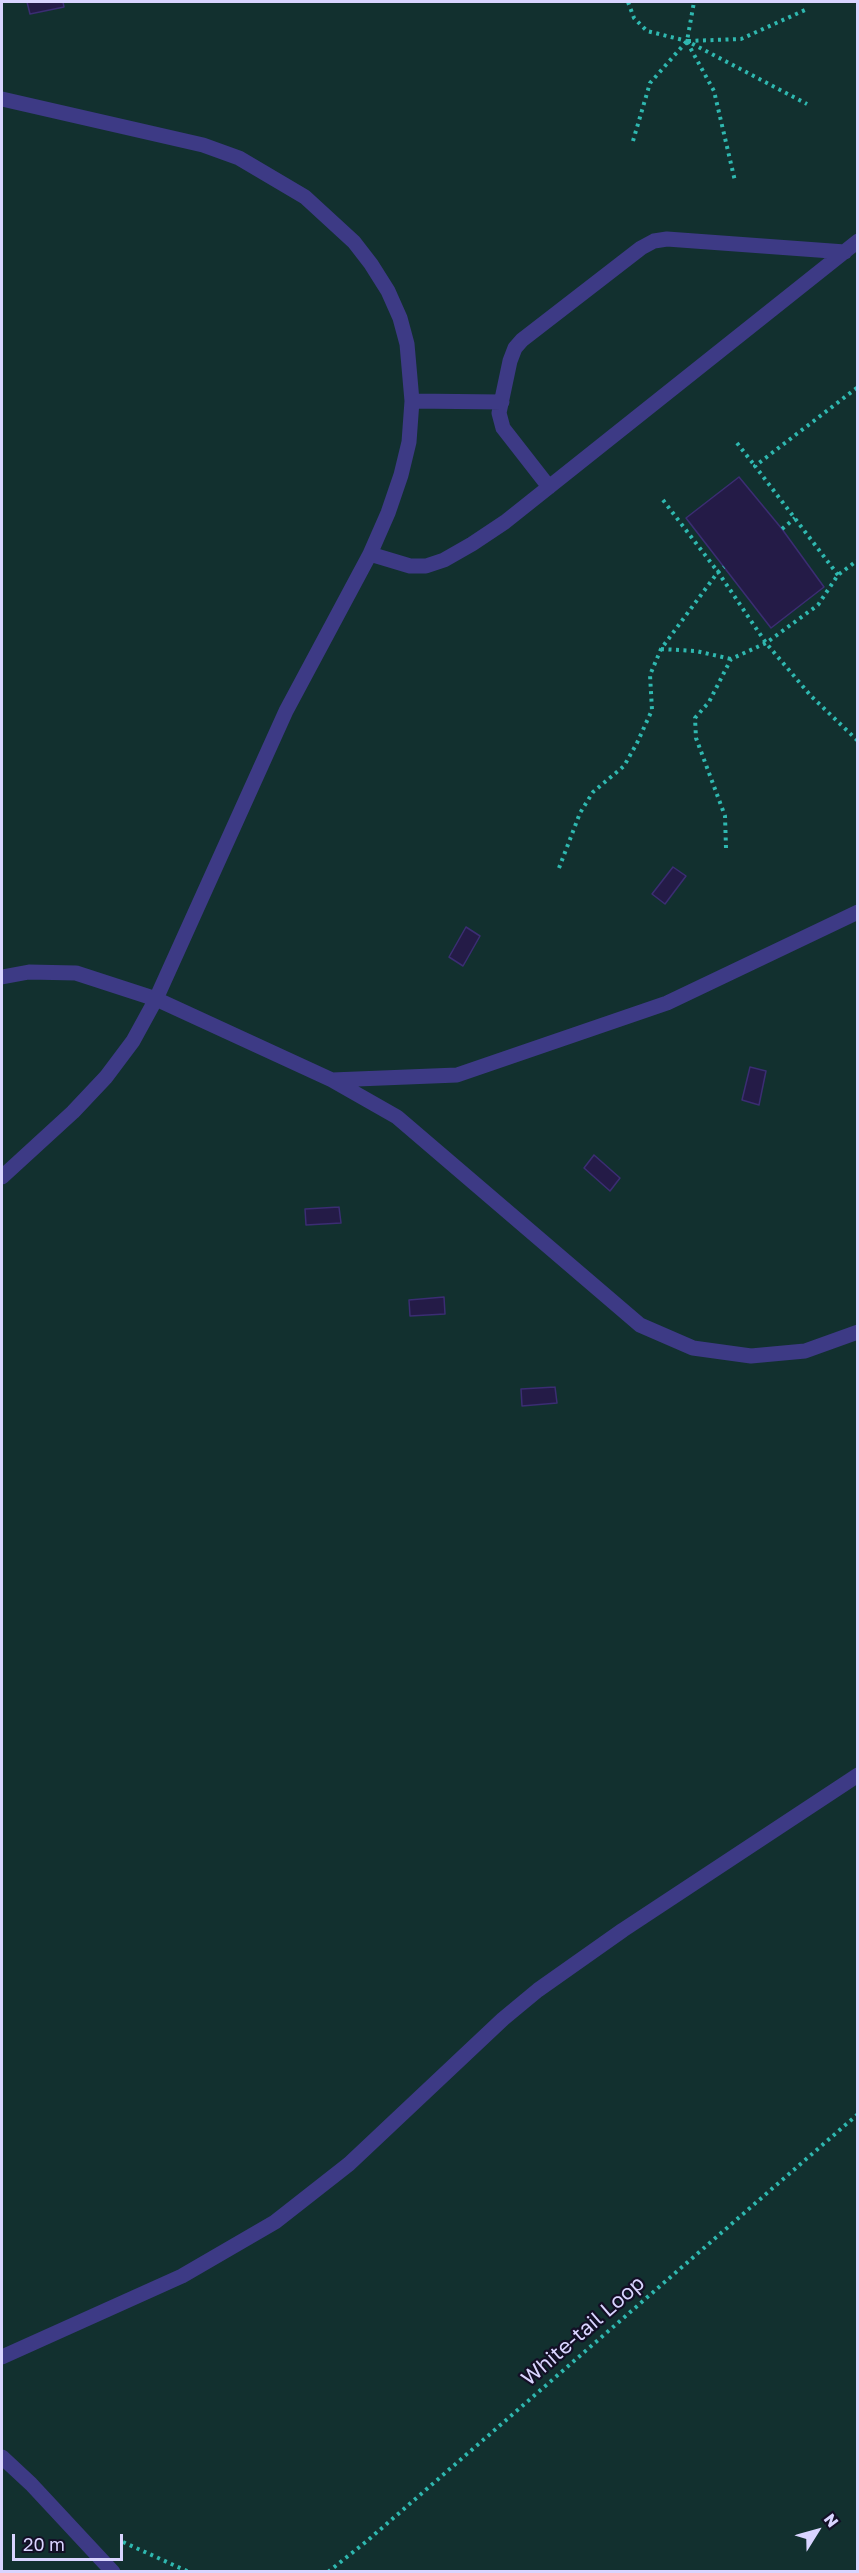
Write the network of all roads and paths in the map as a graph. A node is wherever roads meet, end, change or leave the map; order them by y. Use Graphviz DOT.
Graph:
graph roads {
  1 [pos="628,2"];
  2 [pos="694,2"];
  3 [pos="805,10"];
  4 [pos="687,41"];
  5 [pos="2,99"];
  6 [pos="807,104"];
  7 [pos="633,141"];
  8 [pos="735,181"];
  9 [pos="858,242"];
  10 [pos="845,252"];
  11 [pos="858,387"];
  12 [pos="412,401"];
  13 [pos="502,402"];
  14 [pos="737,443"];
  15 [pos="755,466"];
  16 [pos="549,487"];
  17 [pos="663,500"];
  18 [pos="795,518"];
  19 [pos="782,529"];
  20 [pos="370,554"];
  21 [pos="858,560"];
  22 [pos="724,567"];
  23 [pos="718,572"];
  24 [pos="838,575"];
  25 [pos="766,643"];
  26 [pos="661,649"];
  27 [pos="731,659"];
  28 [pos="858,741"];
  29 [pos="726,848"];
  30 [pos="559,868"];
  31 [pos="858,912"];
  32 [pos="2,977"];
  33 [pos="156,999"];
  34 [pos="332,1080"];
  35 [pos="2,1177"];
  36 [pos="858,1332"];
  37 [pos="858,1775"];
  38 [pos="858,2114"];
  39 [pos="2,2357"];
  40 [pos="2,2457"];
  41 [pos="115,2538"];
  42 [pos="113,2571"];
  43 [pos="189,2571"];
  44 [pos="328,2571"];
  1 -- 4 [label="path"];
  2 -- 4 [label="path"];
  3 -- 4 [label="path"];
  4 -- 6 [label="path"];
  4 -- 7 [label="path"];
  4 -- 8 [label="path"];
  5 -- 12 [label="street"];
  9 -- 10 [label="street"];
  10 -- 13 [label="street"];
  10 -- 16 [label="street"];
  11 -- 15 [label="path"];
  12 -- 13 [label="street"];
  12 -- 20 [label="street"];
  13 -- 16 [label="street"];
  14 -- 15 [label="path"];
  15 -- 18 [label="path"];
  16 -- 20 [label="street"];
  17 -- 23 [label="path"];
  18 -- 19 [label="path"];
  18 -- 24 [label="path"];
  20 -- 33 [label="street"];
  21 -- 24 [label="path"];
  22 -- 23 [label="path"];
  23 -- 25 [label="path"];
  23 -- 26 [label="path"];
  24 -- 25 [label="path"];
  25 -- 27 [label="path"];
  25 -- 28 [label="path"];
  26 -- 27 [label="path"];
  26 -- 30 [label="path"];
  27 -- 29 [label="path"];
  31 -- 34 [label="street"];
  32 -- 33 [label="street"];
  33 -- 34 [label="street"];
  33 -- 35 [label="street"];
  34 -- 36 [label="street"];
  37 -- 39 [label="street"];
  38 -- 44 [label="path, White-tail Loop"];
  40 -- 42 [label="street"];
  41 -- 43 [label="path"];
}
